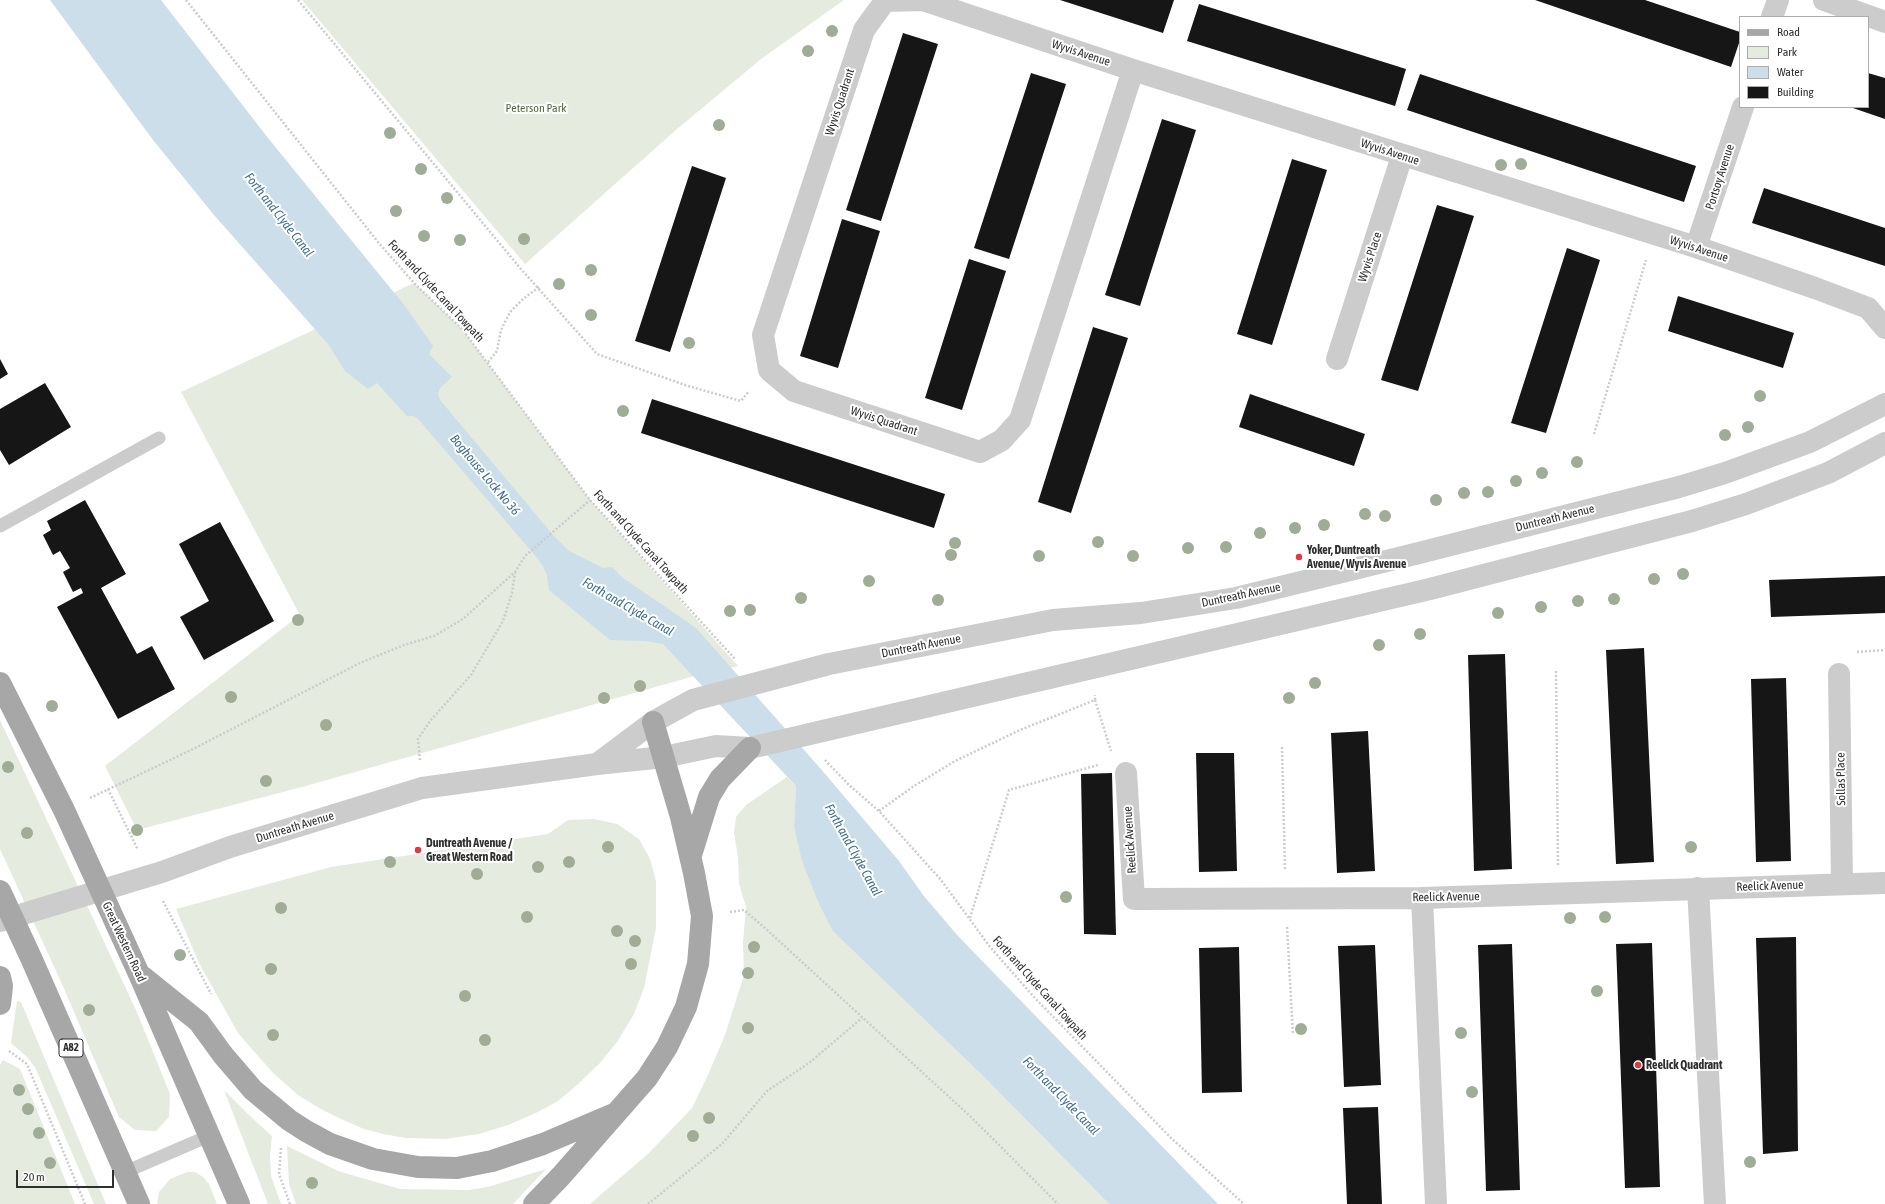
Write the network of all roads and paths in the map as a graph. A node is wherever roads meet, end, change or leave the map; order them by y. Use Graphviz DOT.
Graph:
graph roads {
  1 [pos="186,0"];
  2 [pos="298,0"];
  3 [pos="1778,0"];
  4 [pos="1824,0"];
  5 [pos="885,1"];
  6 [pos="1772,16"];
  7 [pos="1868,16"];
  8 [pos="1869,16"];
  9 [pos="1885,22"];
  10 [pos="1133,70"];
  11 [pos="1743,108"];
  12 [pos="1402,156"];
  13 [pos="1654,235"];
  14 [pos="1696,247"];
  15 [pos="539,287"];
  16 [pos="1885,328"];
  17 [pos="1337,359"];
  18 [pos="488,362"];
  19 [pos="769,370"];
  20 [pos="1885,404"];
  21 [pos="1594,434"];
  22 [pos="158,438"];
  23 [pos="1885,443"];
  24 [pos="590,500"];
  25 [pos="0,526"];
  26 [pos="515,572"];
  27 [pos="739,664"];
  28 [pos="1092,667"];
  29 [pos="1556,671"];
  30 [pos="1839,674"];
  31 [pos="0,683"];
  32 [pos="1095,700"];
  33 [pos="653,722"];
  34 [pos="750,748"];
  35 [pos="1111,750"];
  36 [pos="664,757"];
  37 [pos="1105,763"];
  38 [pos="597,764"];
  39 [pos="836,772"];
  40 [pos="1126,773"];
  41 [pos="422,788"];
  42 [pos="64,810"];
  43 [pos="879,811"];
  44 [pos="690,858"];
  45 [pos="1885,883"];
  46 [pos="1842,884"];
  47 [pos="1698,888"];
  48 [pos="0,894"];
  49 [pos="1558,894"];
  50 [pos="1422,898"];
  51 [pos="702,916"];
  52 [pos="970,919"];
  53 [pos="0,921"];
  54 [pos="139,974"];
  55 [pos="0,977"];
  56 [pos="0,1004"];
  57 [pos="862,1018"];
  58 [pos="9,1051"];
  59 [pos="616,1113"];
  60 [pos="211,1135"];
  61 [pos="125,1172"];
  62 [pos="85,1204"];
  63 [pos="139,1204"];
  64 [pos="239,1204"];
  65 [pos="534,1204"];
  66 [pos="648,1204"];
  67 [pos="1058,1204"];
  68 [pos="1244,1204"];
  69 [pos="1436,1204"];
  70 [pos="1715,1204"];
  1 -- 18 [label="path, Forth and Clyde Canal Towpath"];
  2 -- 15 [label="path"];
  3 -- 6 [label="street"];
  4 -- 7 [label="street"];
  5 -- 10 [label="street, Wyvis Avenue"];
  5 -- 19 [label="street, Wyvis Quadrant"];
  8 -- 9 [label="street"];
  10 -- 12 [label="street, Wyvis Avenue"];
  10 -- 19 [label="street, Wyvis Quadrant"];
  11 -- 14 [label="street, Portsoy Avenue"];
  12 -- 13 [label="street, Wyvis Avenue"];
  12 -- 17 [label="street, Wyvis Place"];
  13 -- 14 [label="street, Wyvis Avenue"];
  13 -- 21 [label="path"];
  14 -- 16 [label="street, Wyvis Avenue"];
  15 -- 18 [label="path"];
  15 -- 19 [label="path"];
  18 -- 24 [label="path, Forth and Clyde Canal Towpath"];
  20 -- 33 [label="street, Duntreath Avenue"];
  22 -- 25 [label="lane"];
  23 -- 28 [label="street, Duntreath Avenue"];
  24 -- 26 [label="path"];
  24 -- 27 [label="path, Forth and Clyde Canal Towpath"];
  26 -- 41 [label="path"];
  26 -- 42 [label="path"];
  28 -- 32 [label="path"];
  28 -- 34 [label="street, Duntreath Avenue"];
  29 -- 49 [label="path"];
  30 -- 46 [label="street, Sollas Place"];
  31 -- 42 [label="main road, Great Western Road"];
  32 -- 35 [label="path"];
  32 -- 43 [label="path"];
  33 -- 36 [label="main road"];
  33 -- 38 [label="street, Duntreath Avenue"];
  34 -- 36 [label="street, Duntreath Avenue"];
  34 -- 44 [label="main road"];
  36 -- 38 [label="street, Duntreath Avenue"];
  36 -- 44 [label="main road"];
  37 -- 52 [label="path"];
  38 -- 41 [label="street, Duntreath Avenue"];
  39 -- 43 [label="path, Forth and Clyde Canal Towpath"];
  40 -- 50 [label="street, Reelick Avenue"];
  41 -- 53 [label="street, Duntreath Avenue"];
  42 -- 54 [label="main road, Great Western Road"];
  43 -- 52 [label="path, Forth and Clyde Canal Towpath"];
  44 -- 51 [label="main road"];
  45 -- 46 [label="street, Reelick Avenue"];
  46 -- 47 [label="street, Reelick Avenue"];
  47 -- 49 [label="street, Reelick Avenue"];
  47 -- 70 [label="street"];
  48 -- 61 [label="main road, A82"];
  49 -- 50 [label="street, Reelick Avenue"];
  50 -- 69 [label="street"];
  51 -- 57 [label="path"];
  51 -- 59 [label="main road"];
  52 -- 68 [label="path, Forth and Clyde Canal Towpath"];
  54 -- 59 [label="main road"];
  54 -- 60 [label="main road, Great Western Road"];
  55 -- 56 [label="main road"];
  57 -- 66 [label="path"];
  57 -- 67 [label="path"];
  58 -- 62 [label="path"];
  59 -- 65 [label="main road"];
  60 -- 61 [label="lane"];
  60 -- 64 [label="main road, Great Western Road"];
  61 -- 63 [label="main road, A82"];
}
